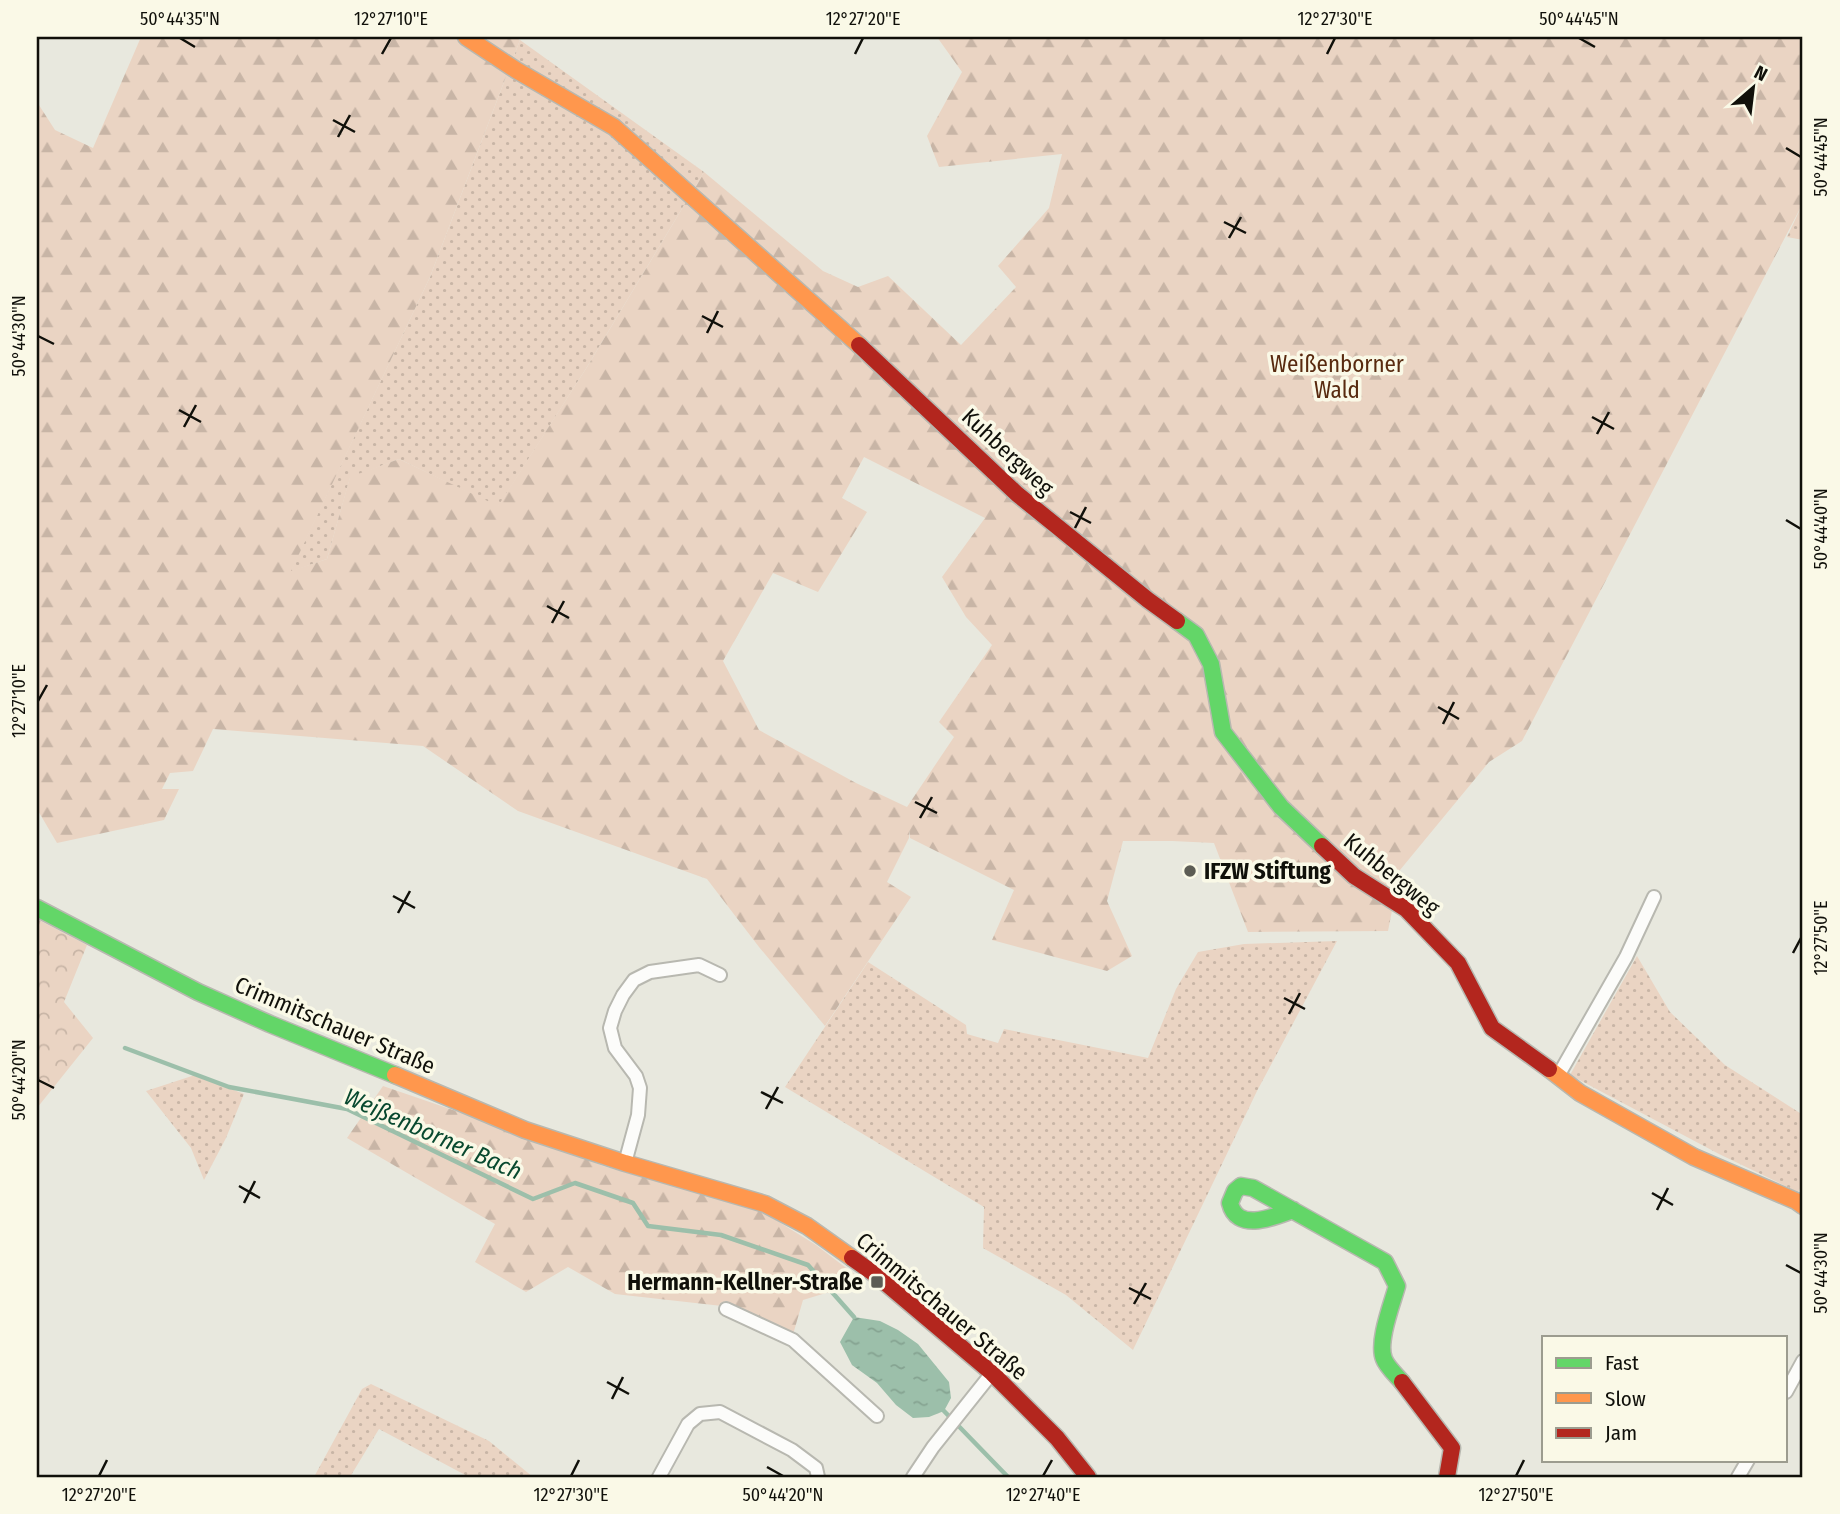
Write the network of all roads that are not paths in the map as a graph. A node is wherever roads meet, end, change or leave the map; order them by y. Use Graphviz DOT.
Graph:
graph roads {
  1 [pos="466,37"];
  2 [pos="1654,897"];
  3 [pos="37,908"];
  4 [pos="720,975"];
  5 [pos="1559,1076"];
  6 [pos="625,1163"];
  7 [pos="1803,1206"];
  8 [pos="1293,1210"];
  9 [pos="726,1309"];
  10 [pos="1803,1361"];
  11 [pos="992,1373"];
  12 [pos="1787,1390"];
  13 [pos="877,1416"];
  14 [pos="659,1477"];
  15 [pos="818,1477"];
  16 [pos="913,1477"];
  17 [pos="1088,1477"];
  18 [pos="1447,1477"];
  1 -- 5 [label="street, Kuhbergweg"];
  2 -- 5 [label="street"];
  3 -- 6 [label="street, Crimmitschauer Straße"];
  4 -- 6 [label="street"];
  5 -- 7 [label="street, Kuhbergweg"];
  6 -- 11 [label="street, Crimmitschauer Straße"];
  8 -- 18 [label="street"];
  9 -- 13 [label="street"];
  10 -- 12 [label="street"];
  11 -- 16 [label="street"];
  11 -- 17 [label="street, Crimmitschauer Straße"];
  14 -- 15 [label="street"];
}
